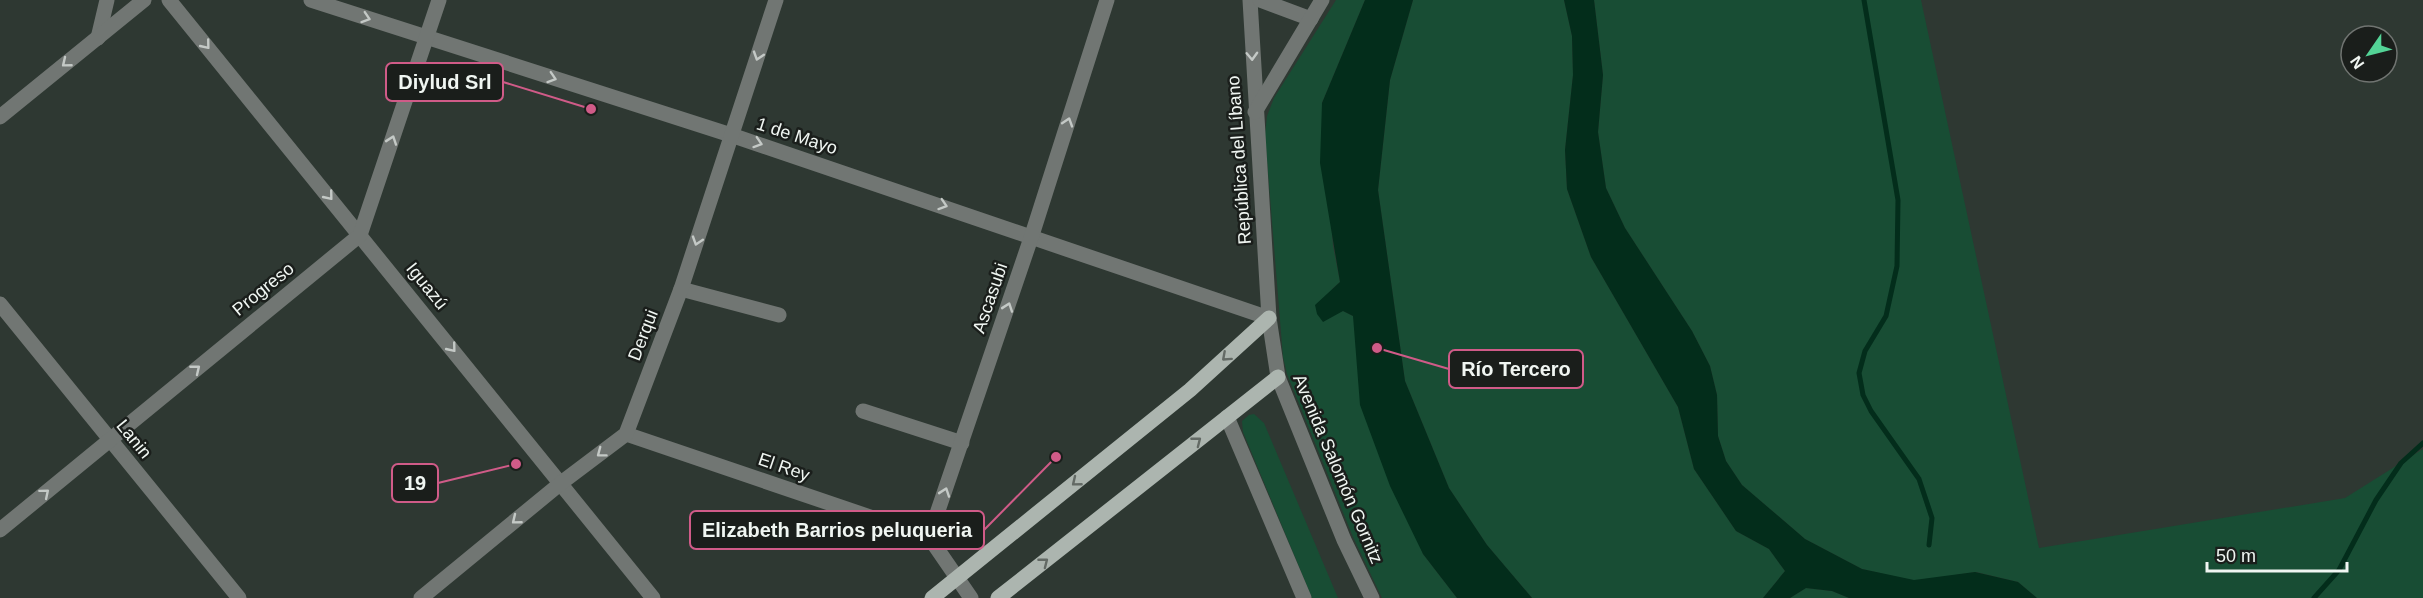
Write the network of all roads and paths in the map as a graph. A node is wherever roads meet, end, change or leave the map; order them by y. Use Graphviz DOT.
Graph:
graph roads {
  1 [pos="107,0"];
  2 [pos="144,0"];
  3 [pos="169,0"];
  4 [pos="310,0"];
  5 [pos="439,0"];
  6 [pos="776,0"];
  7 [pos="1107,0"];
  8 [pos="1250,0"];
  9 [pos="1260,0"];
  10 [pos="1322,0"];
  11 [pos="1311,19"];
  12 [pos="98,38"];
  13 [pos="427,38"];
  14 [pos="1254,111"];
  15 [pos="0,117"];
  16 [pos="732,135"];
  17 [pos="360,235"];
  18 [pos="1032,235"];
  19 [pos="681,289"];
  20 [pos="0,304"];
  21 [pos="779,315"];
  22 [pos="1269,318"];
  23 [pos="1278,377"];
  24 [pos="862,411"];
  25 [pos="1227,417"];
  26 [pos="626,434"];
  27 [pos="109,439"];
  28 [pos="962,443"];
  29 [pos="561,483"];
  30 [pos="0,530"];
  31 [pos="930,537"];
  32 [pos="956,578"];
  33 [pos="239,598"];
  34 [pos="421,598"];
  35 [pos="653,598"];
  36 [pos="932,598"];
  37 [pos="971,598"];
  38 [pos="998,598"];
  39 [pos="1304,598"];
  40 [pos="1372,598"];
  1 -- 12 [label="street"];
  2 -- 12 [label="street"];
  3 -- 17 [label="street, Iguazú, one-way"];
  4 -- 13 [label="street, 1 de Mayo, one-way"];
  5 -- 13 [label="street"];
  6 -- 16 [label="street, Derqui, one-way"];
  18 -- 7 [label="street, Ascasubi, one-way"];
  8 -- 14 [label="street, República del Líbano, one-way"];
  9 -- 11 [label="street"];
  10 -- 11 [label="street"];
  11 -- 14 [label="street"];
  12 -- 15 [label="street, one-way"];
  13 -- 16 [label="street, 1 de Mayo, one-way"];
  17 -- 13 [label="street, one-way"];
  14 -- 22 [label="street, República del Líbano"];
  16 -- 18 [label="street, 1 de Mayo, one-way"];
  16 -- 19 [label="street, Derqui, one-way"];
  27 -- 17 [label="street, Progreso, one-way"];
  17 -- 29 [label="street, Iguazú, one-way"];
  18 -- 22 [label="street, 1 de Mayo"];
  28 -- 18 [label="street, Ascasubi, one-way"];
  19 -- 21 [label="street"];
  19 -- 26 [label="street, Derqui"];
  20 -- 27 [label="street, Lanin"];
  22 -- 23 [label="street, Avenida Salomón Gornitz"];
  22 -- 32 [label="main road, one-way"];
  23 -- 25 [label="main road"];
  23 -- 40 [label="street, Avenida Salomón Gornitz"];
  24 -- 28 [label="street"];
  38 -- 25 [label="main road, one-way"];
  25 -- 39 [label="street"];
  26 -- 29 [label="street, one-way"];
  26 -- 31 [label="street, El Rey"];
  30 -- 27 [label="street, Progreso, one-way"];
  27 -- 33 [label="street, Lanin"];
  31 -- 28 [label="street, Ascasubi, one-way"];
  29 -- 34 [label="street, one-way"];
  29 -- 35 [label="street, Iguazú"];
  31 -- 32 [label="street"];
  32 -- 36 [label="main road"];
  32 -- 37 [label="street"];
}
